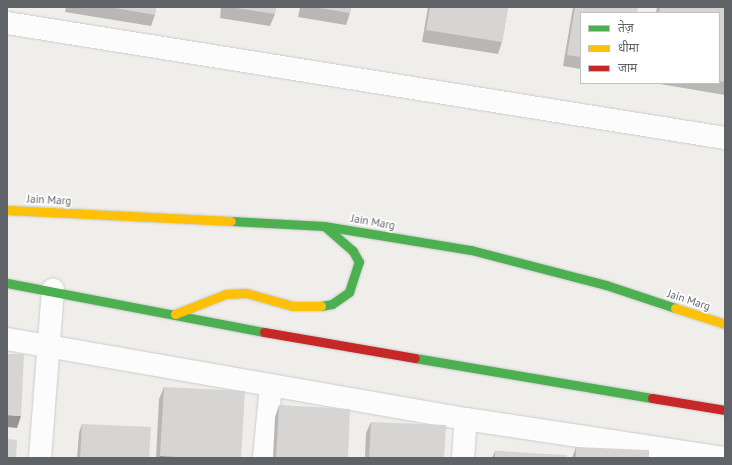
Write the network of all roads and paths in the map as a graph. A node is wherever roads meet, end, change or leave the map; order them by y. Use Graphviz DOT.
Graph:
graph roads {
  1 [pos="7,23"];
  2 [pos="725,138"];
  3 [pos="7,210"];
  4 [pos="324,226"];
  5 [pos="7,283"];
  6 [pos="53,290"];
  7 [pos="175,314"];
  8 [pos="725,324"];
  9 [pos="7,339"];
  10 [pos="49,347"];
  11 [pos="271,385"];
  12 [pos="725,410"];
  13 [pos="466,419"];
  14 [pos="681,455"];
  15 [pos="40,458"];
  16 [pos="264,458"];
  17 [pos="463,458"];
  18 [pos="723,458"];
  1 -- 2 [label="street"];
  3 -- 4 [label="street, Jain Marg"];
  4 -- 7 [label="street"];
  4 -- 8 [label="street, Jain Marg"];
  5 -- 6 [label="street"];
  6 -- 7 [label="street"];
  6 -- 10 [label="street"];
  7 -- 12 [label="street"];
  9 -- 10 [label="street"];
  10 -- 11 [label="street"];
  10 -- 15 [label="street"];
  11 -- 13 [label="street"];
  11 -- 16 [label="street"];
  13 -- 14 [label="street"];
  13 -- 17 [label="street"];
  14 -- 18 [label="street"];
}
